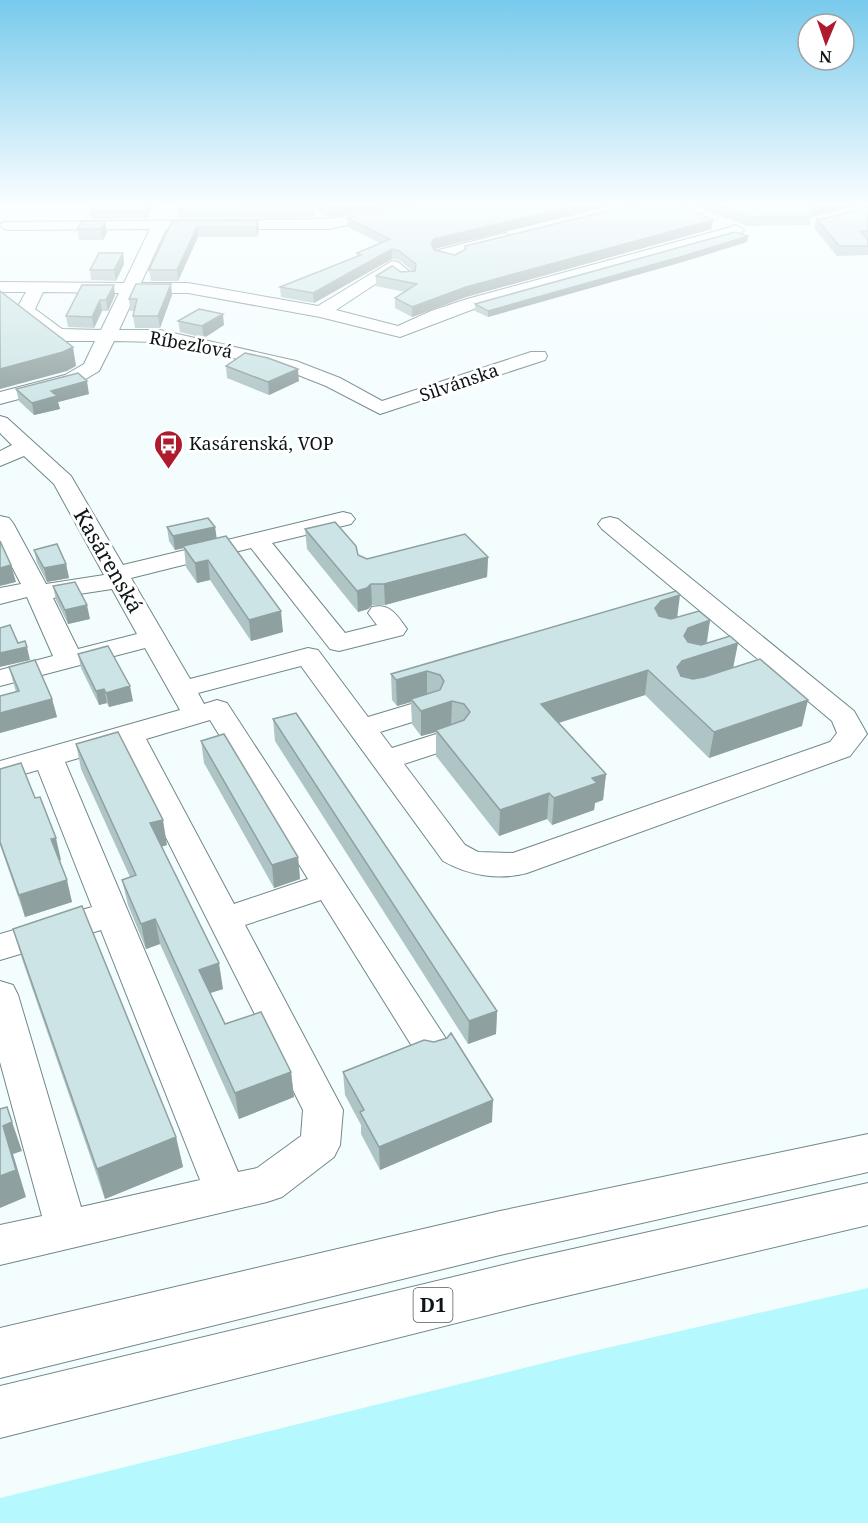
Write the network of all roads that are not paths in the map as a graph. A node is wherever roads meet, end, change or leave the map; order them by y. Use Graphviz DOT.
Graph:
graph roads {
  1 [pos="137,274"];
  2 [pos="380,274"];
  3 [pos="404,274"];
  4 [pos="582,274"];
  5 [pos="407,276"];
  6 [pos="131,286"];
  7 [pos="0,287"];
  8 [pos="37,287"];
  9 [pos="321,312"];
  10 [pos="108,335"];
  11 [pos="538,356"];
  12 [pos="0,398"];
  13 [pos="380,408"];
  14 [pos="0,422"];
  15 [pos="26,447"];
  16 [pos="0,459"];
  17 [pos="343,519"];
  18 [pos="1,523"];
  19 [pos="610,524"];
  20 [pos="258,540"];
  21 [pos="118,577"];
  22 [pos="36,591"];
  23 [pos="0,596"];
  24 [pos="381,613"];
  25 [pos="153,638"];
  26 [pos="69,660"];
  27 [pos="0,678"];
  28 [pos="189,702"];
  29 [pos="428,708"];
  30 [pos="361,728"];
  31 [pos="129,734"];
  32 [pos="452,738"];
  33 [pos="48,757"];
  34 [pos="385,760"];
  35 [pos="0,771"];
  36 [pos="329,885"];
  37 [pos="113,914"];
  38 [pos="226,919"];
  39 [pos="0,947"];
  40 [pos="0,995"];
  41 [pos="433,1048"];
  42 [pos="868,1153"];
  43 [pos="226,1193"];
  44 [pos="868,1204"];
  45 [pos="67,1230"];
  46 [pos="0,1245"];
  47 [pos="0,1353"];
  48 [pos="0,1412"];
  1 -- 6 [label="street"];
  2 -- 9 [label="street"];
  3 -- 5 [label="street"];
  4 -- 9 [label="street"];
  6 -- 8 [label="street"];
  6 -- 9 [label="street"];
  6 -- 10 [label="street"];
  7 -- 8 [label="street"];
  8 -- 10 [label="street, Ríbezľová"];
  10 -- 12 [label="street"];
  10 -- 13 [label="street, Ríbezľová"];
  11 -- 13 [label="street, Silvánska"];
  14 -- 15 [label="street, Kasárenská"];
  15 -- 16 [label="street"];
  15 -- 21 [label="street, Kasárenská"];
  17 -- 20 [label="street"];
  18 -- 22 [label="street"];
  19 -- 34 [label="street"];
  20 -- 21 [label="street"];
  20 -- 24 [label="street"];
  21 -- 22 [label="street"];
  21 -- 25 [label="street, Kasárenská"];
  22 -- 23 [label="street"];
  22 -- 26 [label="street"];
  25 -- 26 [label="street"];
  25 -- 28 [label="street, Kasárenská"];
  26 -- 27 [label="street"];
  28 -- 30 [label="street"];
  28 -- 31 [label="street"];
  28 -- 36 [label="street"];
  29 -- 30 [label="street"];
  30 -- 34 [label="street"];
  31 -- 33 [label="street"];
  31 -- 38 [label="street"];
  32 -- 34 [label="street"];
  33 -- 35 [label="street"];
  33 -- 37 [label="street"];
  36 -- 38 [label="street"];
  36 -- 41 [label="street"];
  37 -- 39 [label="street"];
  37 -- 43 [label="street"];
  38 -- 43 [label="street"];
  40 -- 45 [label="street"];
  42 -- 47 [label="highway"];
  43 -- 45 [label="street"];
  44 -- 48 [label="highway, D1"];
  45 -- 46 [label="street"];
}
